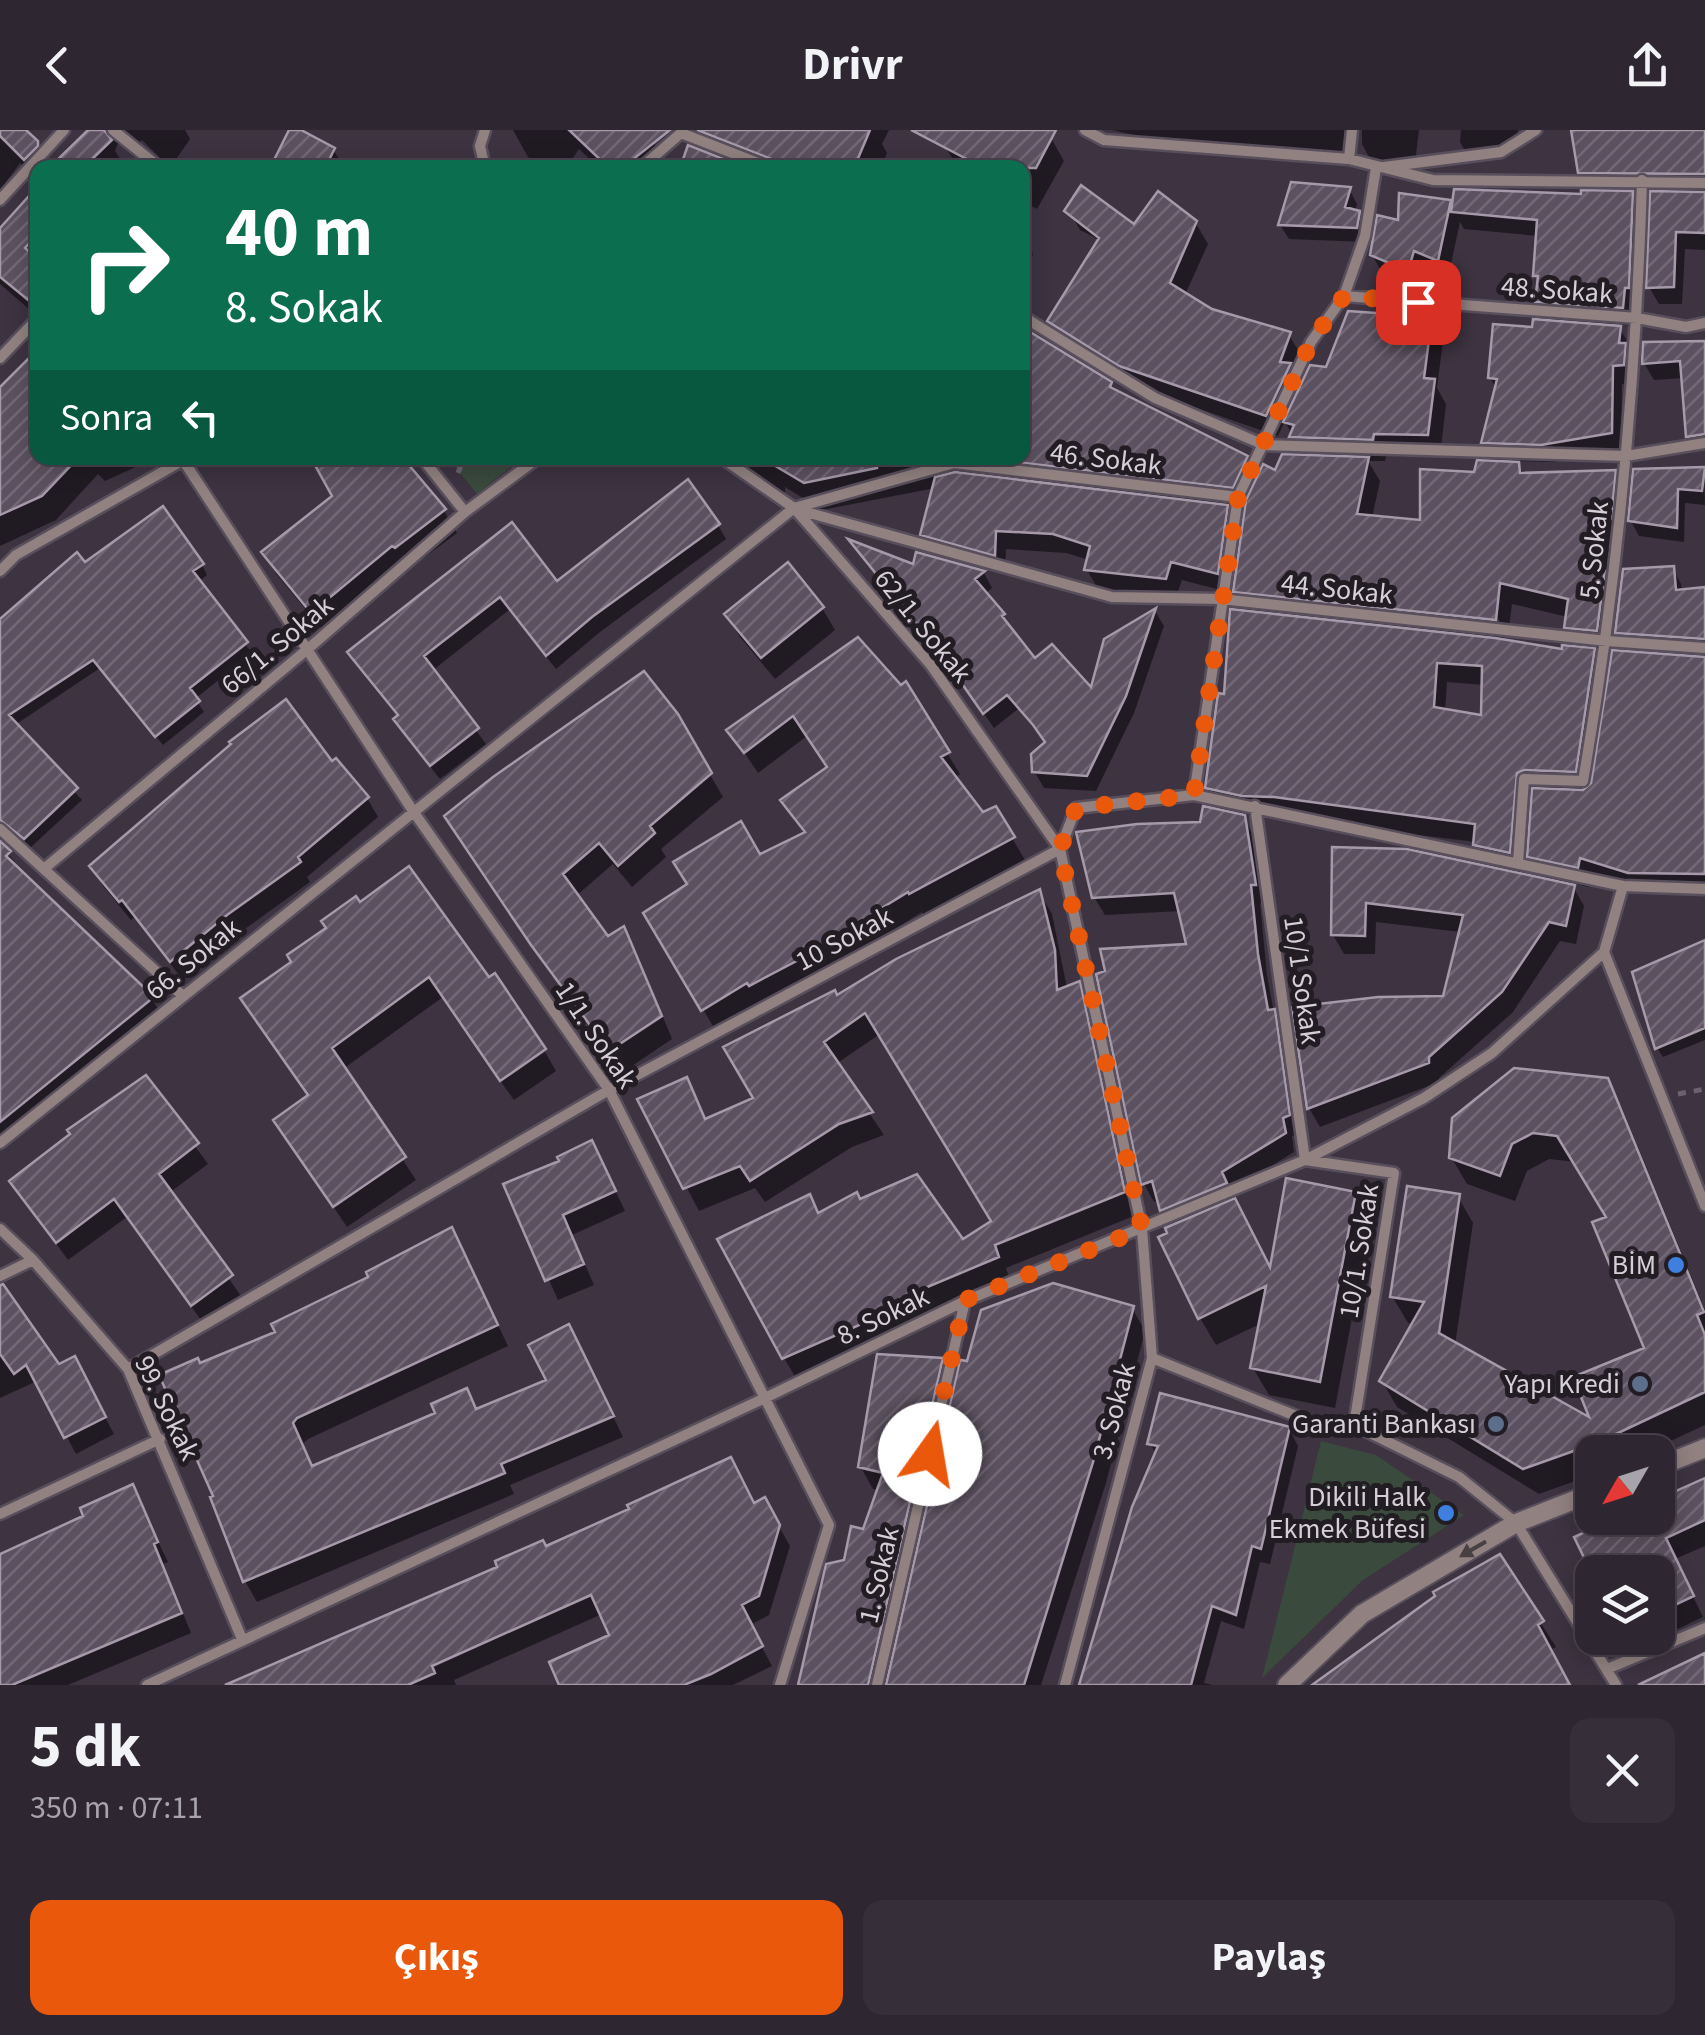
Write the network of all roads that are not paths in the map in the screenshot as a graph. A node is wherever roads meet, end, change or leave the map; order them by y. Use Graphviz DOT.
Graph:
graph roads {
  1 [pos="64,130"];
  2 [pos="113,130"];
  3 [pos="485,130"];
  4 [pos="1085,130"];
  5 [pos="1352,130"];
  6 [pos="1536,130"];
  7 [pos="1349,159"];
  8 [pos="37,160"];
  9 [pos="150,160"];
  10 [pos="484,160"];
  11 [pos="650,160"];
  12 [pos="750,160"];
  13 [pos="30,167"];
  14 [pos="1376,168"];
  15 [pos="1642,180"];
  16 [pos="1705,184"];
  17 [pos="0,200"];
  18 [pos="1344,296"];
  19 [pos="1638,318"];
  20 [pos="1030,321"];
  21 [pos="1705,323"];
  22 [pos="30,326"];
  23 [pos="0,358"];
  24 [pos="1705,442"];
  25 [pos="1264,444"];
  26 [pos="1626,456"];
  27 [pos="175,465"];
  28 [pos="189,465"];
  29 [pos="427,465"];
  30 [pos="528,465"];
  31 [pos="732,465"];
  32 [pos="950,465"];
  33 [pos="962,465"];
  34 [pos="1238,498"];
  35 [pos="794,508"];
  36 [pos="464,512"];
  37 [pos="0,571"];
  38 [pos="1221,598"];
  39 [pos="1607,641"];
  40 [pos="309,648"];
  41 [pos="1705,648"];
  42 [pos="1194,795"];
  43 [pos="1255,806"];
  44 [pos="414,811"];
  45 [pos="0,829"];
  46 [pos="1060,849"];
  47 [pos="1518,862"];
  48 [pos="45,868"];
  49 [pos="1623,886"];
  50 [pos="1705,889"];
  51 [pos="1604,952"];
  52 [pos="184,996"];
  53 [pos="609,1090"];
  54 [pos="0,1143"];
  55 [pos="1305,1160"];
  56 [pos="1705,1206"];
  57 [pos="0,1229"];
  58 [pos="1142,1229"];
  59 [pos="33,1260"];
  60 [pos="0,1276"];
  61 [pos="965,1300"];
  62 [pos="1152,1358"];
  63 [pos="128,1369"];
  64 [pos="767,1397"];
  65 [pos="1354,1425"];
  66 [pos="160,1439"];
  67 [pos="1705,1448"];
  68 [pos="1675,1460"];
  69 [pos="1575,1500"];
  70 [pos="0,1514"];
  71 [pos="1516,1523"];
  72 [pos="1705,1628"];
  73 [pos="242,1639"];
  74 [pos="1607,1669"];
  75 [pos="779,1684"];
  76 [pos="149,1685"];
  77 [pos="877,1685"];
  78 [pos="1065,1685"];
  79 [pos="1287,1685"];
  80 [pos="1616,1685"];
  1 -- 8 [label="street"];
  2 -- 9 [label="street"];
  3 -- 10 [label="street"];
  4 -- 7 [label="street"];
  5 -- 7 [label="street"];
  6 -- 14 [label="street"];
  7 -- 14 [label="street"];
  11 -- 12 [label="street"];
  13 -- 17 [label="street"];
  14 -- 15 [label="street"];
  14 -- 18 [label="street"];
  15 -- 16 [label="street"];
  15 -- 19 [label="street, 5. Sokak"];
  18 -- 19 [label="street, 48. Sokak"];
  18 -- 25 [label="street"];
  19 -- 21 [label="street, 48. Sokak"];
  19 -- 26 [label="street, 5. Sokak"];
  20 -- 25 [label="street"];
  22 -- 23 [label="street"];
  24 -- 26 [label="street"];
  25 -- 26 [label="street"];
  25 -- 34 [label="street"];
  26 -- 39 [label="street, 5. Sokak"];
  27 -- 37 [label="street"];
  28 -- 40 [label="street, 1/1. Sokak"];
  29 -- 36 [label="street"];
  30 -- 36 [label="street, 66/1. Sokak"];
  31 -- 35 [label="street, 62/1. Sokak"];
  32 -- 35 [label="street, 46. Sokak"];
  33 -- 34 [label="street, 46. Sokak"];
  34 -- 38 [label="street"];
  35 -- 38 [label="street, 44. Sokak"];
  35 -- 44 [label="street, 66. Sokak"];
  35 -- 46 [label="street, 62/1. Sokak"];
  36 -- 40 [label="street, 66/1. Sokak"];
  38 -- 39 [label="street, 44. Sokak"];
  38 -- 42 [label="street"];
  39 -- 41 [label="street, 44. Sokak"];
  39 -- 47 [label="street, 5. Sokak"];
  40 -- 44 [label="street, 1/1. Sokak"];
  40 -- 48 [label="street, 66/1. Sokak"];
  42 -- 43 [label="street"];
  42 -- 46 [label="street"];
  43 -- 47 [label="street"];
  43 -- 55 [label="street, 10/1 Sokak"];
  44 -- 52 [label="street, 66. Sokak"];
  44 -- 53 [label="street, 1/1. Sokak"];
  45 -- 48 [label="street"];
  46 -- 53 [label="street, 10 Sokak"];
  46 -- 58 [label="street, 3. Sokak"];
  47 -- 49 [label="street"];
  48 -- 52 [label="street"];
  49 -- 50 [label="street"];
  49 -- 51 [label="street"];
  51 -- 55 [label="street, 8. Sokak"];
  51 -- 56 [label="street"];
  52 -- 54 [label="street, 66. Sokak"];
  53 -- 63 [label="street, 10 Sokak"];
  53 -- 64 [label="street, 1/1. Sokak"];
  55 -- 58 [label="street, 8. Sokak"];
  55 -- 65 [label="street, 10/1. Sokak"];
  57 -- 59 [label="street, 99. Sokak"];
  58 -- 61 [label="street, 8. Sokak"];
  58 -- 62 [label="street, 3. Sokak"];
  59 -- 60 [label="street"];
  59 -- 63 [label="street, 99. Sokak"];
  61 -- 64 [label="street, 8. Sokak"];
  61 -- 77 [label="street, 1. Sokak"];
  62 -- 65 [label="street"];
  62 -- 78 [label="street, 3. Sokak"];
  63 -- 66 [label="street, 99. Sokak"];
  64 -- 73 [label="street, 8. Sokak"];
  64 -- 75 [label="street, 1/1. Sokak"];
  65 -- 71 [label="street"];
  66 -- 70 [label="street"];
  66 -- 73 [label="street, 99. Sokak"];
  67 -- 68 [label="street"];
  69 -- 71 [label="street"];
  71 -- 74 [label="street"];
  71 -- 79 [label="street, one-way"];
  72 -- 74 [label="street"];
  73 -- 76 [label="street, 8. Sokak"];
  74 -- 80 [label="street"];
}
